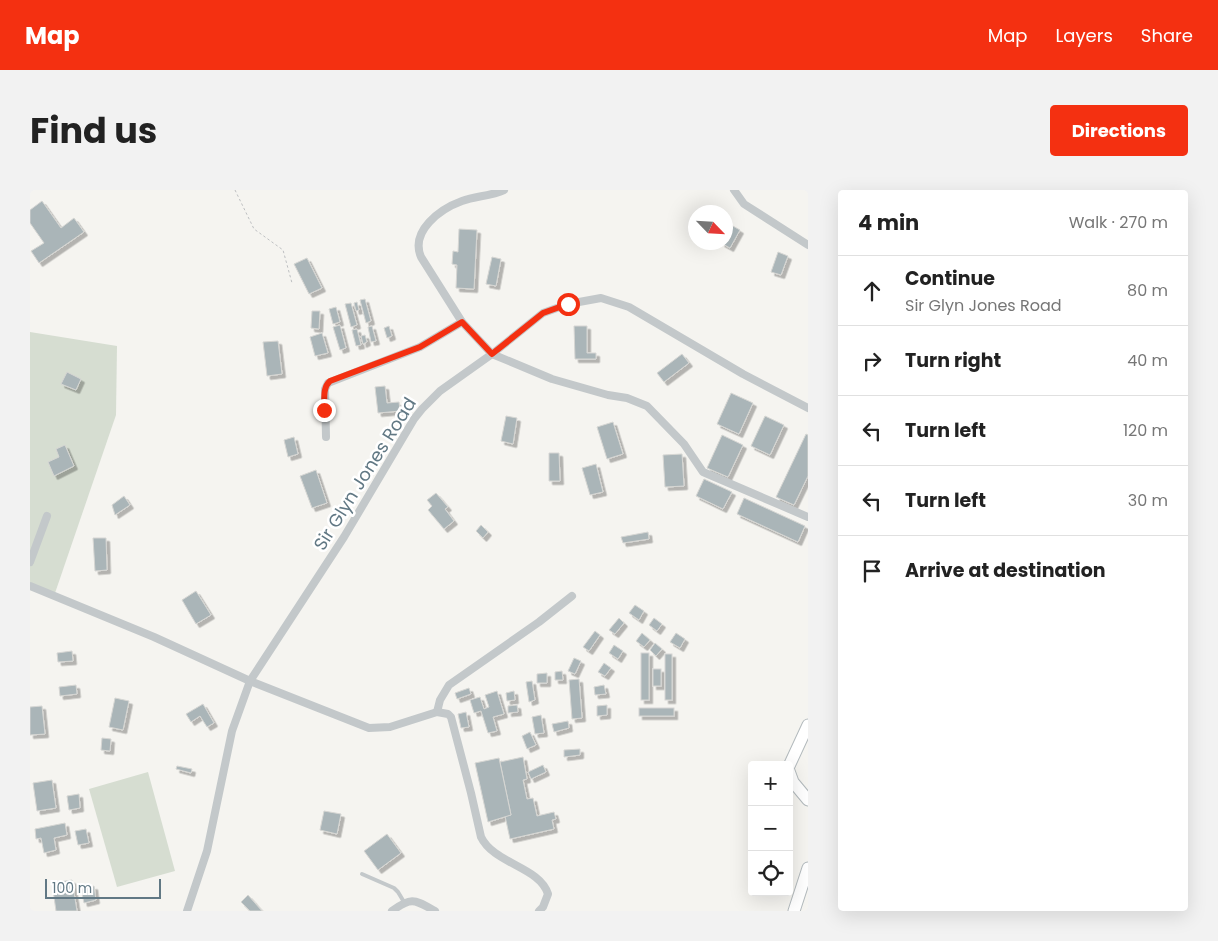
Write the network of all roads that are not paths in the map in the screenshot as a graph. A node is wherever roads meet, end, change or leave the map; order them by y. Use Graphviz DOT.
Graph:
graph roads {
  1 [pos="504,190"];
  2 [pos="734,190"];
  3 [pos="808,244"];
  4 [pos="462,322"];
  5 [pos="492,354"];
  6 [pos="808,408"];
  7 [pos="326,437"];
  8 [pos="47,516"];
  9 [pos="808,517"];
  10 [pos="30,562"];
  11 [pos="30,586"];
  12 [pos="572,596"];
  13 [pos="250,680"];
  14 [pos="437,712"];
  15 [pos="808,725"];
  16 [pos="791,761"];
  17 [pos="793,782"];
  18 [pos="808,800"];
  19 [pos="808,868"];
  20 [pos="362,874"];
  21 [pos="404,902"];
  22 [pos="188,910"];
  23 [pos="392,911"];
  24 [pos="435,911"];
  25 [pos="539,911"];
  26 [pos="794,911"];
  1 -- 4 [label="street"];
  2 -- 3 [label="street"];
  4 -- 5 [label="street"];
  4 -- 7 [label="street"];
  5 -- 6 [label="street, Sir Glyn Jones Road"];
  5 -- 9 [label="street"];
  5 -- 13 [label="street, Sir Glyn Jones Road"];
  8 -- 10 [label="street"];
  11 -- 13 [label="street"];
  12 -- 14 [label="street"];
  13 -- 14 [label="street"];
  13 -- 22 [label="street, Sir Glyn Jones Road"];
  14 -- 25 [label="street"];
  15 -- 16 [label="street"];
  17 -- 18 [label="street"];
  19 -- 26 [label="street"];
  20 -- 21 [label="lane"];
  21 -- 23 [label="street"];
  21 -- 24 [label="street"];
}
